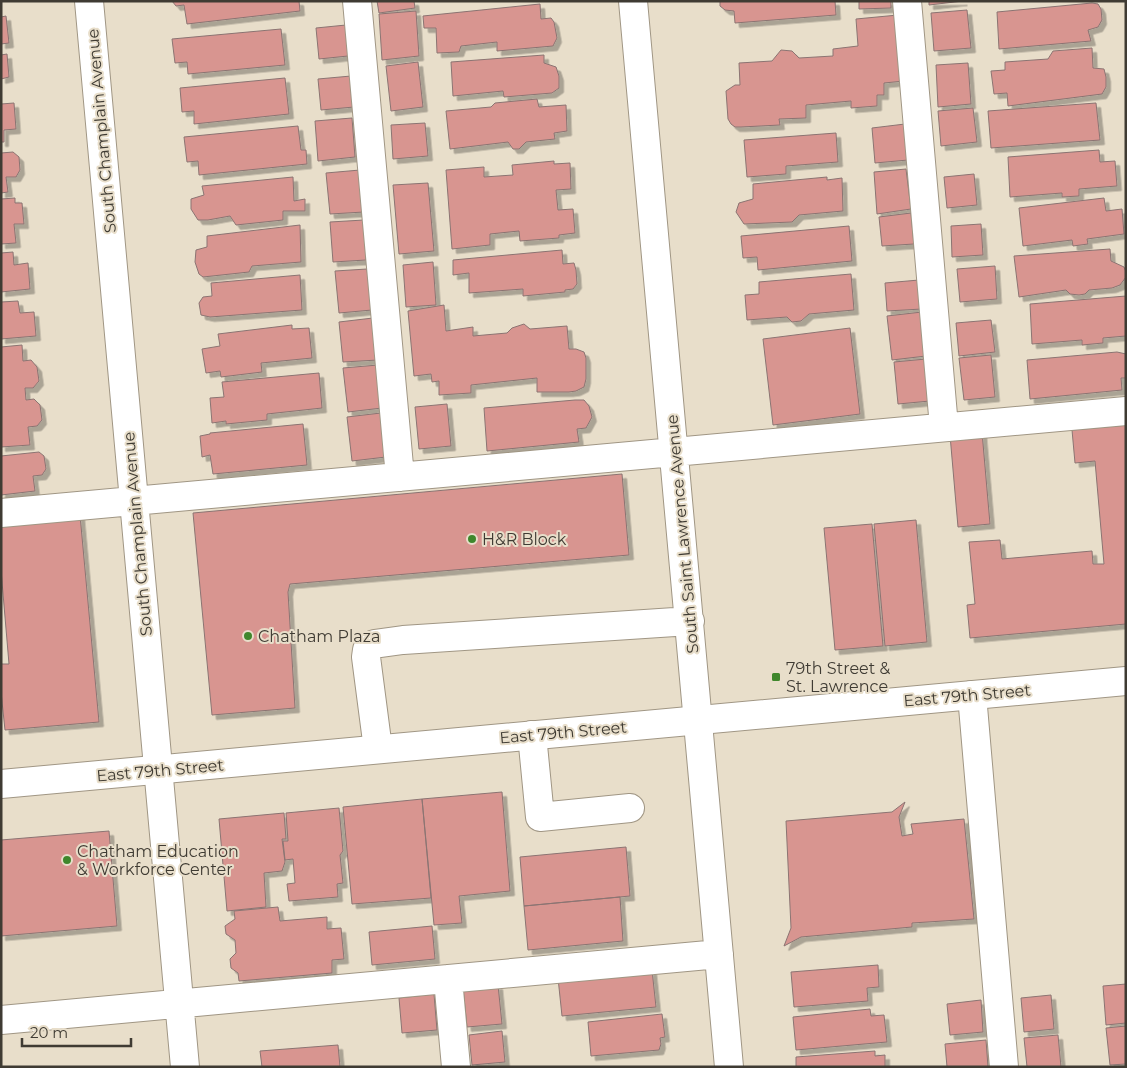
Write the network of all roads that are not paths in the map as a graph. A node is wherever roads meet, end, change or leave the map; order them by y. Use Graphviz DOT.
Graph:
graph roads {
  1 [pos="89,1"];
  2 [pos="357,1"];
  3 [pos="633,1"];
  4 [pos="907,1"];
  5 [pos="1126,411"];
  6 [pos="944,427"];
  7 [pos="674,452"];
  8 [pos="400,477"];
  9 [pos="134,500"];
  10 [pos="1,513"];
  11 [pos="690,621"];
  12 [pos="1126,680"];
  13 [pos="972,695"];
  14 [pos="698,720"];
  15 [pos="532,735"];
  16 [pos="378,749"];
  17 [pos="158,770"];
  18 [pos="1,784"];
  19 [pos="630,808"];
  20 [pos="719,954"];
  21 [pos="448,979"];
  22 [pos="179,1004"];
  23 [pos="1,1020"];
  24 [pos="185,1067"];
  25 [pos="456,1067"];
  26 [pos="729,1067"];
  27 [pos="1004,1067"];
  1 -- 9 [label="street, South Champlain Avenue"];
  2 -- 8 [label="street"];
  3 -- 7 [label="street, South Saint Lawrence Avenue"];
  4 -- 6 [label="street"];
  5 -- 6 [label="street"];
  6 -- 7 [label="street"];
  7 -- 8 [label="street"];
  7 -- 11 [label="street, South Saint Lawrence Avenue"];
  8 -- 9 [label="street"];
  9 -- 10 [label="street"];
  9 -- 17 [label="street, South Champlain Avenue"];
  11 -- 14 [label="street, South Saint Lawrence Avenue"];
  11 -- 16 [label="street"];
  12 -- 13 [label="street, East 79th Street"];
  13 -- 14 [label="street, East 79th Street"];
  13 -- 27 [label="street"];
  14 -- 15 [label="street, East 79th Street"];
  14 -- 20 [label="street, South Saint Lawrence Avenue"];
  15 -- 16 [label="street, East 79th Street"];
  15 -- 19 [label="street"];
  16 -- 17 [label="street, East 79th Street"];
  17 -- 18 [label="street, East 79th Street"];
  17 -- 22 [label="street, South Champlain Avenue"];
  20 -- 21 [label="street"];
  20 -- 26 [label="street, South Saint Lawrence Avenue"];
  21 -- 22 [label="street"];
  21 -- 25 [label="street"];
  22 -- 23 [label="street"];
  22 -- 24 [label="street, South Champlain Avenue"];
}
